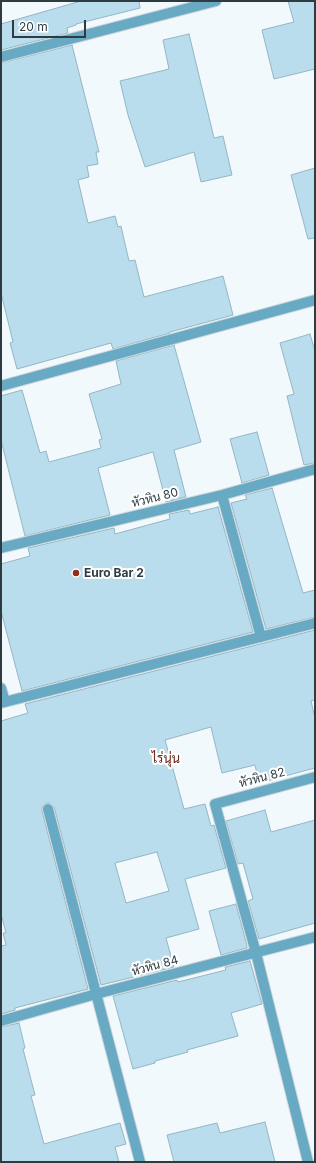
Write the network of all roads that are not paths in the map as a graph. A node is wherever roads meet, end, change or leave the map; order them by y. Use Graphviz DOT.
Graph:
graph roads {
  1 [pos="216,1"];
  2 [pos="1,57"];
  3 [pos="315,300"];
  4 [pos="1,386"];
  5 [pos="315,470"];
  6 [pos="222,495"];
  7 [pos="1,548"];
  8 [pos="315,623"];
  9 [pos="261,637"];
  10 [pos="1,688"];
  11 [pos="3,702"];
  12 [pos="315,777"];
  13 [pos="48,809"];
  14 [pos="315,937"];
  15 [pos="256,953"];
  16 [pos="96,994"];
  17 [pos="1,1021"];
  18 [pos="140,1162"];
  19 [pos="308,1162"];
  1 -- 2 [label="street"];
  3 -- 4 [label="street"];
  5 -- 6 [label="street, หัวหิน 80"];
  6 -- 7 [label="street, หัวหิน 80"];
  6 -- 9 [label="street"];
  8 -- 9 [label="street"];
  9 -- 11 [label="street"];
  10 -- 11 [label="street"];
  12 -- 15 [label="street, หัวหิน 82"];
  13 -- 16 [label="street"];
  14 -- 15 [label="street, หัวหิน 84"];
  15 -- 16 [label="street, หัวหิน 84"];
  15 -- 19 [label="street"];
  16 -- 17 [label="street, หัวหิน 84"];
  16 -- 18 [label="street"];
}
